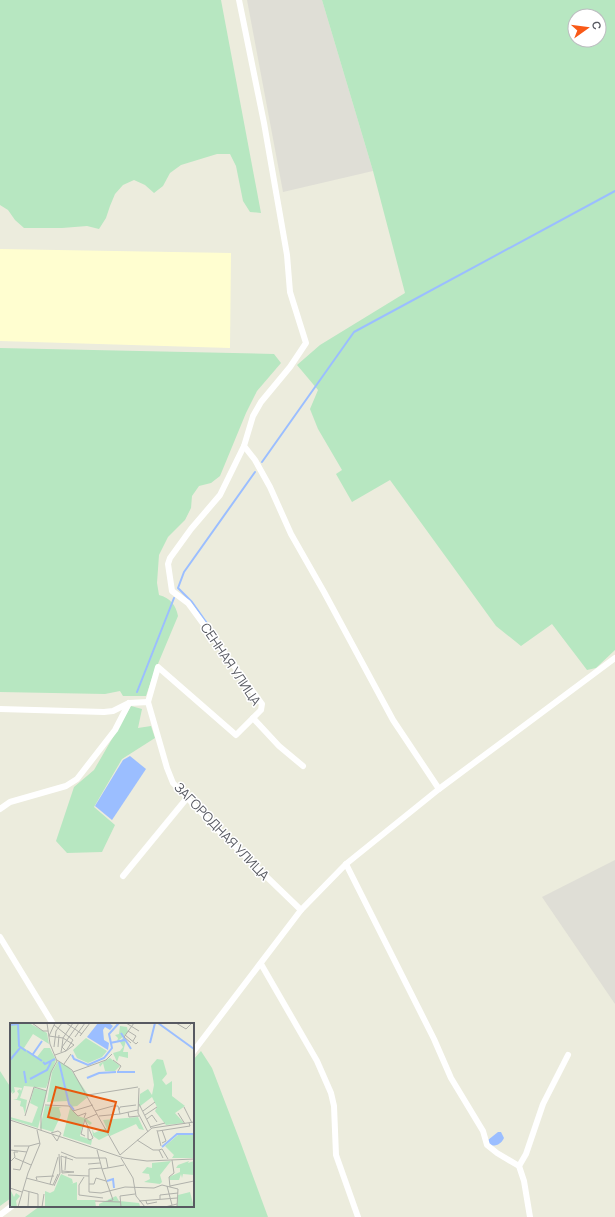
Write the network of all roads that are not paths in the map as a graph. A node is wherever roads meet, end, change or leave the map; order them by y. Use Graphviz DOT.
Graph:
graph roads {
  1 [pos="239,0"];
  2 [pos="244,446"];
  3 [pos="615,658"];
  4 [pos="148,702"];
  5 [pos="129,703"];
  6 [pos="0,710"];
  7 [pos="253,718"];
  8 [pos="302,766"];
  9 [pos="439,789"];
  10 [pos="187,798"];
  11 [pos="10,802"];
  12 [pos="0,804"];
  13 [pos="0,809"];
  14 [pos="346,864"];
  15 [pos="123,876"];
  16 [pos="301,910"];
  17 [pos="0,937"];
  18 [pos="261,964"];
  19 [pos="52,1023"];
  20 [pos="194,1051"];
  21 [pos="568,1055"];
  22 [pos="519,1166"];
  23 [pos="11,1207"];
  24 [pos="0,1215"];
  25 [pos="358,1217"];
  26 [pos="530,1217"];
  1 -- 2 [label="street"];
  2 -- 7 [label="street, СЕННАЯ УЛИЦА"];
  2 -- 9 [label="street"];
  3 -- 9 [label="street"];
  4 -- 5 [label="street"];
  4 -- 7 [label="street, СЕННАЯ УЛИЦА"];
  4 -- 10 [label="street, ЗАГОРОДНАЯ УЛИЦА"];
  5 -- 6 [label="street"];
  5 -- 11 [label="street"];
  7 -- 8 [label="street"];
  9 -- 14 [label="street"];
  10 -- 15 [label="street"];
  10 -- 16 [label="street, ЗАГОРОДНАЯ УЛИЦА"];
  11 -- 12 [label="street"];
  11 -- 13 [label="street"];
  14 -- 16 [label="street"];
  14 -- 22 [label="street"];
  16 -- 18 [label="street"];
  17 -- 19 [label="street"];
  18 -- 20 [label="street"];
  18 -- 25 [label="street"];
  21 -- 22 [label="street"];
  22 -- 26 [label="street"];
  23 -- 24 [label="street"];
}
